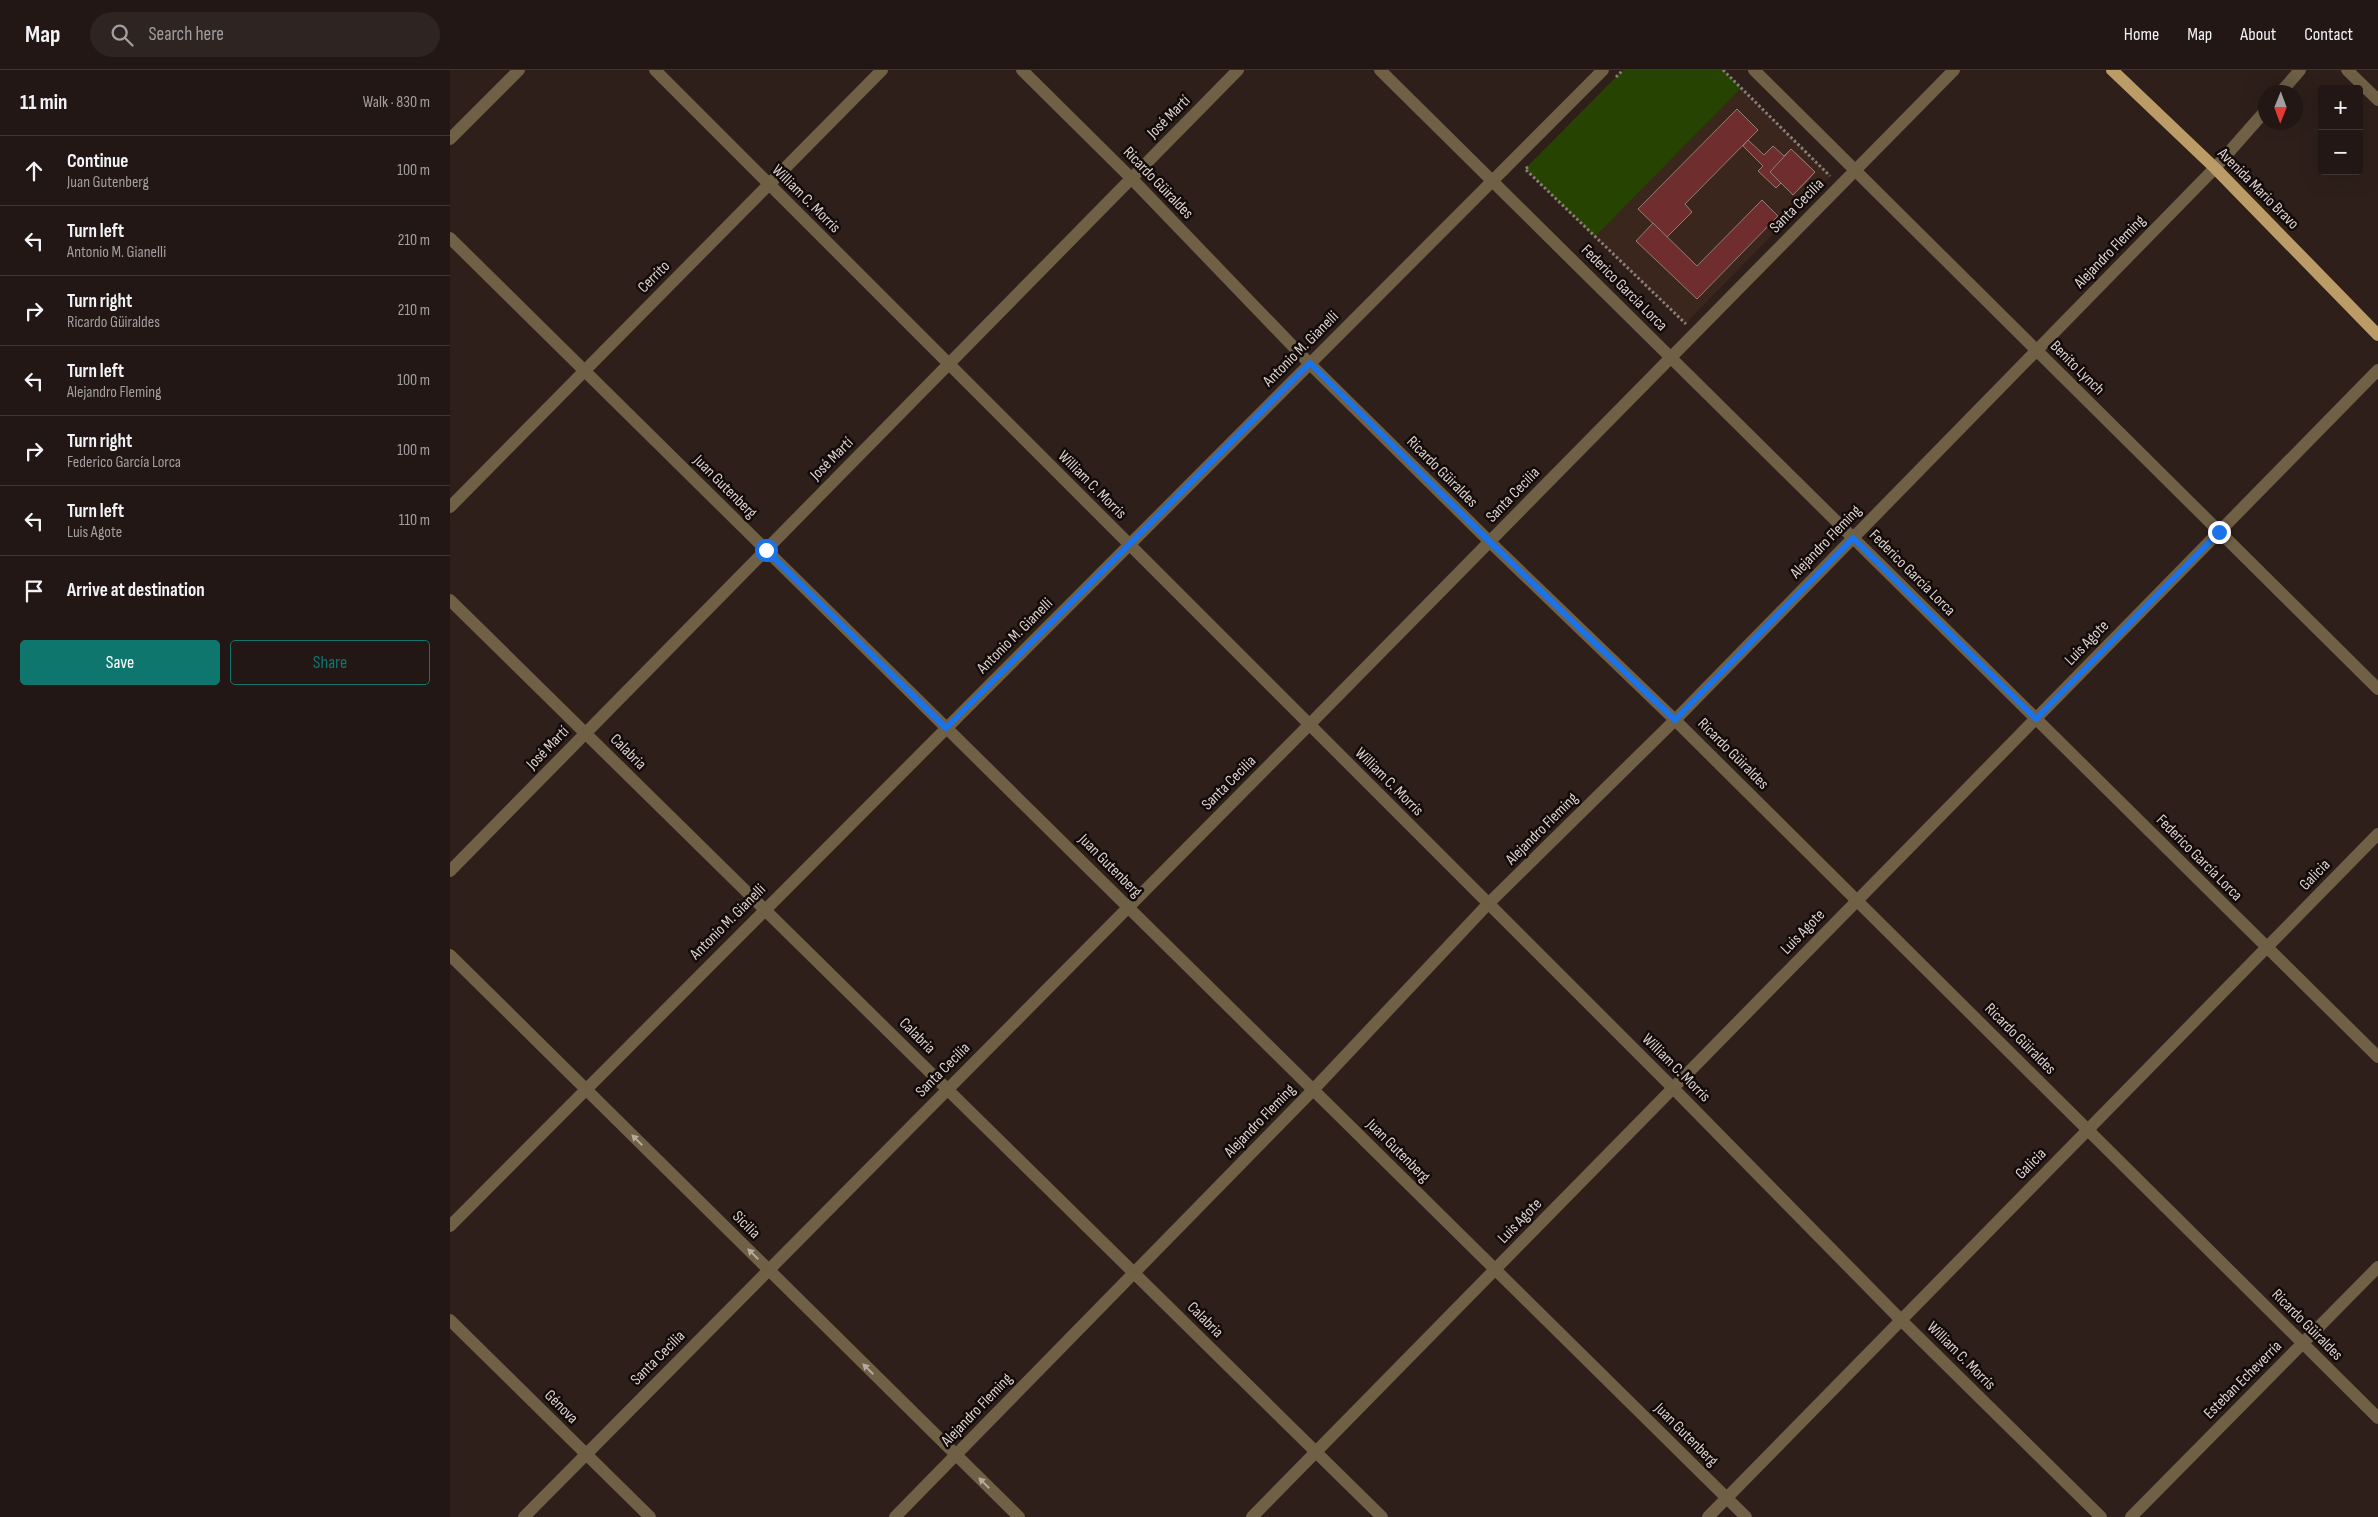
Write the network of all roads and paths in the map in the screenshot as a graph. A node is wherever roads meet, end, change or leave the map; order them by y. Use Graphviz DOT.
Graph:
graph roads {
  1 [pos="519,70"];
  2 [pos="654,70"];
  3 [pos="882,70"];
  4 [pos="1022,70"];
  5 [pos="1238,70"];
  6 [pos="1380,70"];
  7 [pos="1603,70"];
  8 [pos="1723,70"];
  9 [pos="1754,70"];
  10 [pos="1954,70"];
  11 [pos="2112,70"];
  12 [pos="2300,70"];
  13 [pos="2347,70"];
  14 [pos="2287,85"];
  15 [pos="2378,100"];
  16 [pos="2258,119"];
  17 [pos="450,140"];
  18 [pos="2215,168"];
  19 [pos="1526,169"];
  20 [pos="1855,171"];
  21 [pos="1131,178"];
  22 [pos="1492,181"];
  23 [pos="1824,182"];
  24 [pos="769,184"];
  25 [pos="450,238"];
  26 [pos="1692,317"];
  27 [pos="2378,335"];
  28 [pos="2036,350"];
  29 [pos="1670,357"];
  30 [pos="1310,363"];
  31 [pos="949,364"];
  32 [pos="2378,370"];
  33 [pos="584,371"];
  34 [pos="450,506"];
  35 [pos="2219,532"];
  36 [pos="1853,538"];
  37 [pos="1490,542"];
  38 [pos="1129,544"];
  39 [pos="766,550"];
  40 [pos="450,600"];
  41 [pos="2378,689"];
  42 [pos="2036,719"];
  43 [pos="1675,720"];
  44 [pos="1310,726"];
  45 [pos="946,728"];
  46 [pos="586,733"];
  47 [pos="2378,834"];
  48 [pos="450,871"];
  49 [pos="1857,900"];
  50 [pos="1488,904"];
  51 [pos="1128,907"];
  52 [pos="765,909"];
  53 [pos="2267,948"];
  54 [pos="450,955"];
  55 [pos="2378,1058"];
  56 [pos="1673,1088"];
  57 [pos="585,1089"];
  58 [pos="947,1089"];
  59 [pos="1313,1090"];
  60 [pos="2088,1130"];
  61 [pos="450,1226"];
  62 [pos="2378,1266"];
  63 [pos="1495,1269"];
  64 [pos="768,1270"];
  65 [pos="1134,1273"];
  66 [pos="450,1320"];
  67 [pos="1901,1320"];
  68 [pos="2302,1343"];
  69 [pos="2378,1418"];
  70 [pos="1316,1452"];
  71 [pos="586,1454"];
  72 [pos="956,1455"];
  73 [pos="1727,1498"];
  74 [pos="524,1517"];
  75 [pos="650,1517"];
  76 [pos="895,1517"];
  77 [pos="1019,1517"];
  78 [pos="1252,1517"];
  79 [pos="1382,1517"];
  80 [pos="1708,1517"];
  81 [pos="1746,1517"];
  82 [pos="2101,1517"];
  83 [pos="2131,1517"];
  1 -- 17 [label="street"];
  2 -- 24 [label="street, William C. Morris"];
  3 -- 24 [label="street, Cerrito"];
  4 -- 21 [label="street, Ricardo Güiraldes"];
  5 -- 21 [label="street, José Martí"];
  6 -- 22 [label="street, Federico García Lorca"];
  7 -- 22 [label="street, Antonio M. Gianelli"];
  8 -- 23 [label="path"];
  9 -- 20 [label="street, Benito Lynch"];
  10 -- 20 [label="street, Santa Cecilia"];
  11 -- 18 [label="main road, Avenida Mario Bravo"];
  12 -- 14 [label="street"];
  13 -- 15 [label="street"];
  16 -- 18 [label="street, Alejandro Fleming"];
  18 -- 27 [label="main road, Avenida Mario Bravo"];
  18 -- 28 [label="street, Alejandro Fleming"];
  19 -- 26 [label="path"];
  20 -- 28 [label="street, Benito Lynch"];
  20 -- 29 [label="street, Santa Cecilia"];
  21 -- 30 [label="street, Ricardo Güiraldes"];
  21 -- 31 [label="street, José Martí"];
  22 -- 29 [label="street, Federico García Lorca"];
  22 -- 30 [label="street, Antonio M. Gianelli"];
  24 -- 31 [label="street, William C. Morris"];
  24 -- 33 [label="street, Cerrito"];
  25 -- 33 [label="street, Juan Gutenberg"];
  28 -- 35 [label="street, Benito Lynch"];
  28 -- 36 [label="street, Alejandro Fleming"];
  29 -- 36 [label="street, Federico García Lorca"];
  29 -- 37 [label="street, Santa Cecilia"];
  30 -- 37 [label="street, Ricardo Güiraldes"];
  30 -- 38 [label="street, Antonio M. Gianelli"];
  31 -- 38 [label="street, William C. Morris"];
  31 -- 39 [label="street, José Martí"];
  32 -- 35 [label="street, Luis Agote"];
  33 -- 34 [label="street, Cerrito"];
  33 -- 39 [label="street, Juan Gutenberg"];
  35 -- 41 [label="street, Benito Lynch"];
  35 -- 42 [label="street, Luis Agote"];
  36 -- 42 [label="street, Federico García Lorca"];
  36 -- 43 [label="street, Alejandro Fleming"];
  37 -- 43 [label="street, Ricardo Güiraldes"];
  37 -- 44 [label="street, Santa Cecilia"];
  38 -- 44 [label="street, William C. Morris"];
  38 -- 45 [label="street, Antonio M. Gianelli"];
  39 -- 45 [label="street, Juan Gutenberg"];
  39 -- 46 [label="street, José Martí"];
  40 -- 46 [label="street, Calabria"];
  42 -- 49 [label="street, Luis Agote"];
  42 -- 53 [label="street, Federico García Lorca"];
  43 -- 49 [label="street, Ricardo Güiraldes"];
  43 -- 50 [label="street, Alejandro Fleming"];
  44 -- 50 [label="street, William C. Morris"];
  44 -- 51 [label="street, Santa Cecilia"];
  45 -- 51 [label="street, Juan Gutenberg"];
  45 -- 52 [label="street, Antonio M. Gianelli"];
  46 -- 48 [label="street, José Martí"];
  46 -- 52 [label="street, Calabria"];
  47 -- 53 [label="street, Galicia"];
  49 -- 56 [label="street, Luis Agote"];
  49 -- 60 [label="street, Ricardo Güiraldes"];
  50 -- 56 [label="street, William C. Morris"];
  50 -- 59 [label="street, Alejandro Fleming"];
  51 -- 58 [label="street, Santa Cecilia"];
  51 -- 59 [label="street, Juan Gutenberg"];
  52 -- 57 [label="street, Antonio M. Gianelli"];
  52 -- 58 [label="street, Calabria"];
  53 -- 55 [label="street, Federico García Lorca"];
  53 -- 60 [label="street, Galicia"];
  54 -- 57 [label="street, Sicilia"];
  56 -- 63 [label="street, Luis Agote"];
  56 -- 67 [label="street, William C. Morris"];
  57 -- 61 [label="street, Antonio M. Gianelli"];
  64 -- 57 [label="street, Sicilia, one-way"];
  58 -- 64 [label="street, Santa Cecilia"];
  58 -- 65 [label="street, Calabria"];
  59 -- 63 [label="street, Juan Gutenberg"];
  59 -- 65 [label="street, Alejandro Fleming"];
  60 -- 67 [label="street, Galicia"];
  60 -- 68 [label="street, Ricardo Güiraldes"];
  62 -- 68 [label="street, Esteban Echeverría"];
  63 -- 70 [label="street, Luis Agote"];
  63 -- 73 [label="street, Juan Gutenberg"];
  64 -- 71 [label="street, Santa Cecilia"];
  72 -- 64 [label="street, Sicilia, one-way"];
  65 -- 70 [label="street, Calabria"];
  65 -- 72 [label="street, Alejandro Fleming"];
  66 -- 71 [label="street, Génova"];
  67 -- 73 [label="street, Galicia"];
  67 -- 82 [label="street, William C. Morris"];
  68 -- 69 [label="street, Ricardo Güiraldes"];
  68 -- 83 [label="street, Esteban Echeverría"];
  70 -- 78 [label="street, Luis Agote"];
  70 -- 79 [label="street, Calabria"];
  71 -- 74 [label="street, Santa Cecilia"];
  71 -- 75 [label="street, Génova"];
  72 -- 76 [label="street, Alejandro Fleming"];
  77 -- 72 [label="street, Sicilia, one-way"];
  73 -- 80 [label="street, Galicia"];
  73 -- 81 [label="street, Juan Gutenberg"];
}
